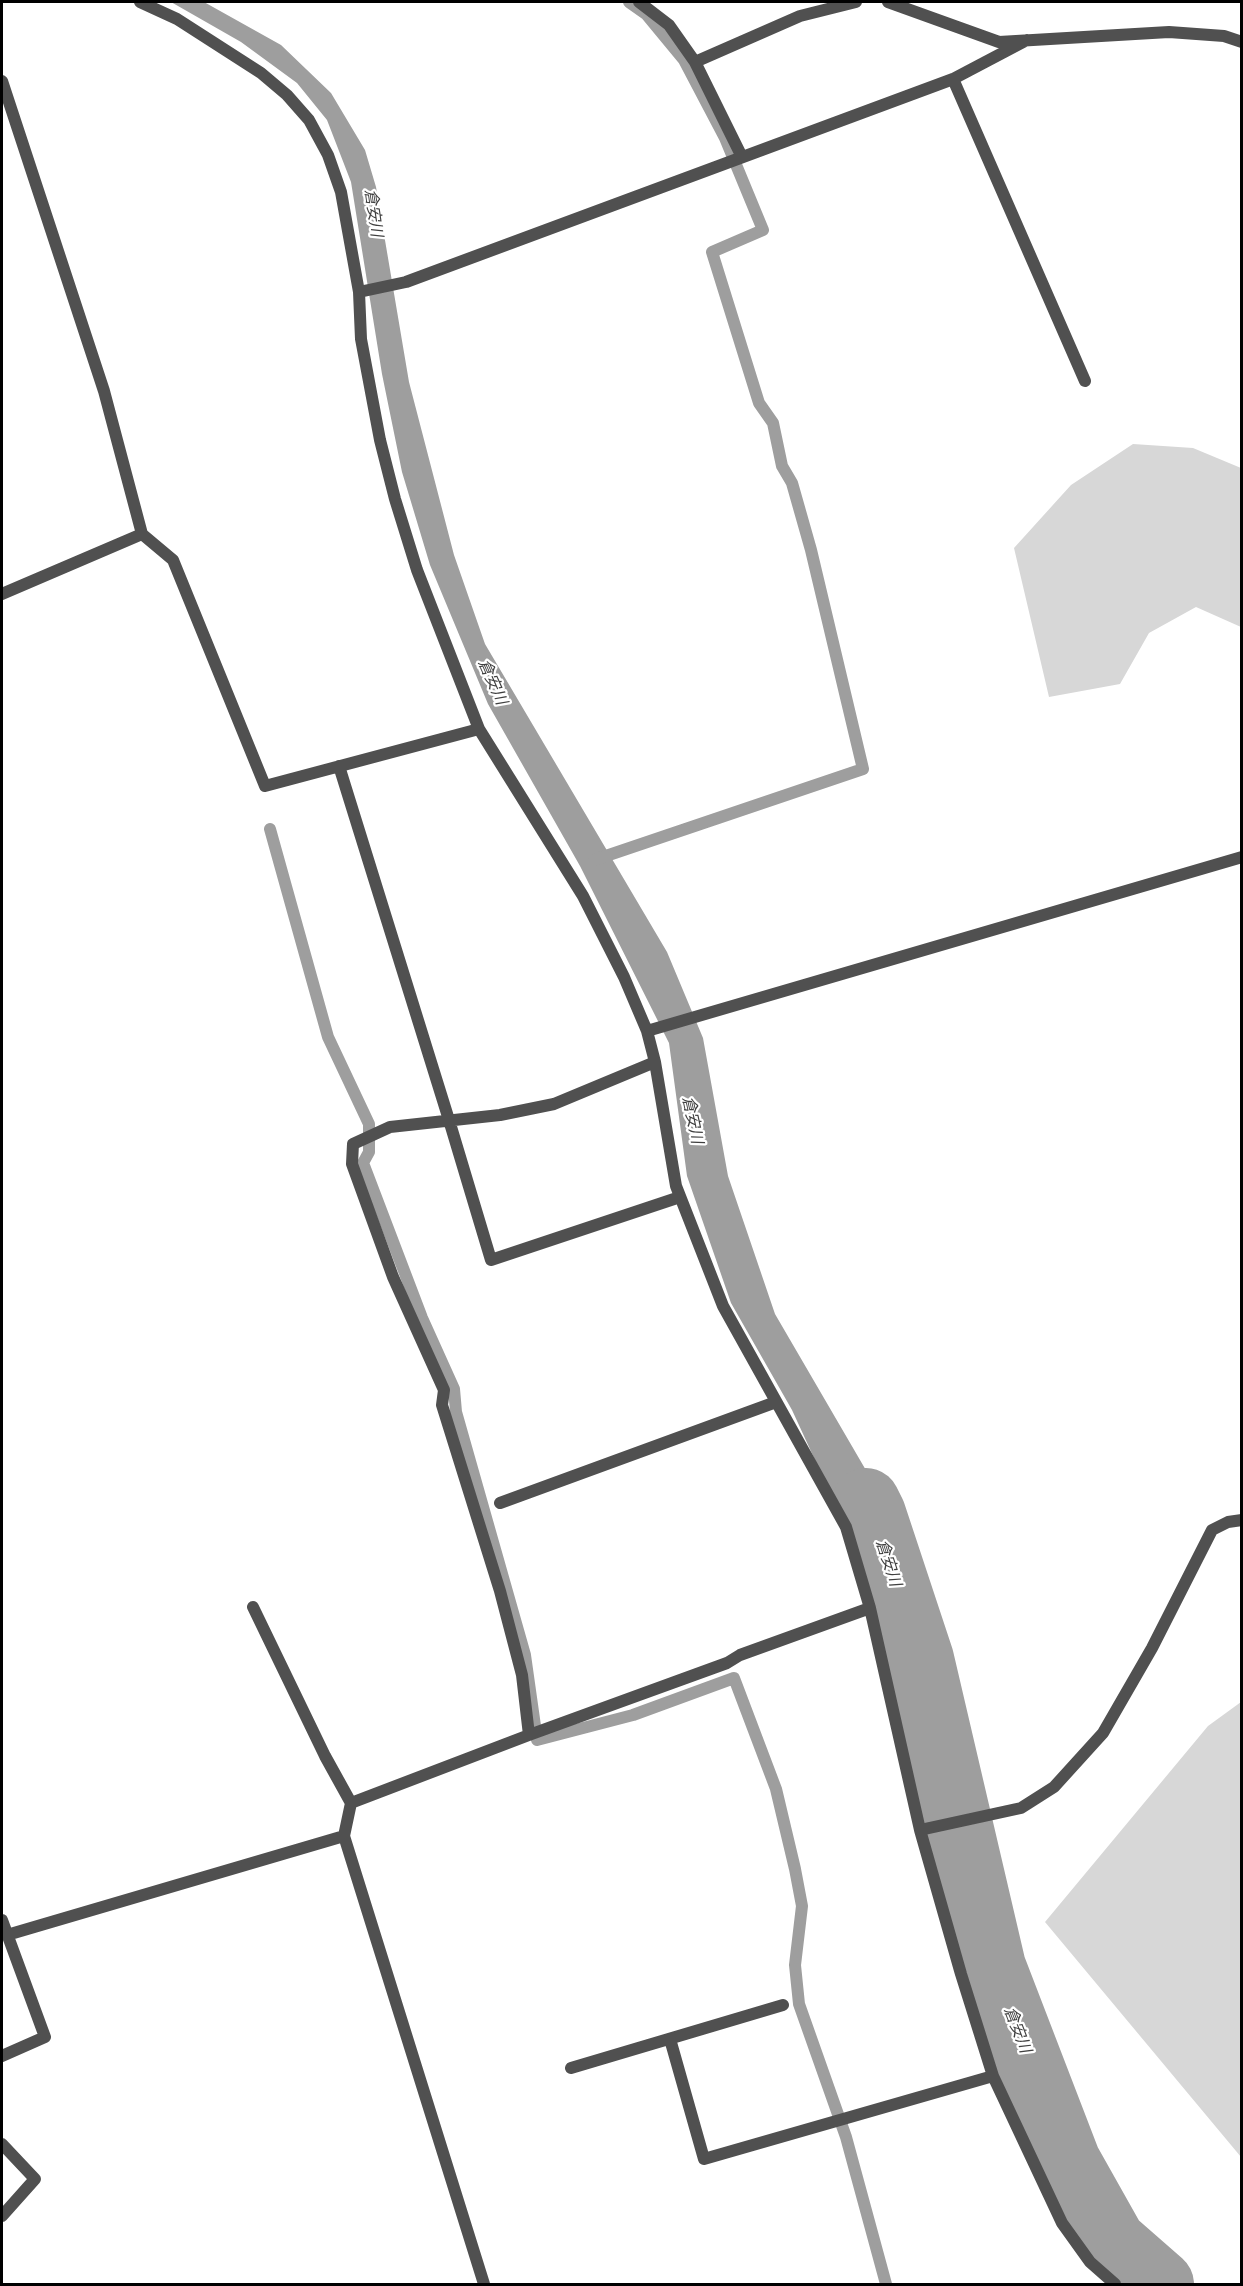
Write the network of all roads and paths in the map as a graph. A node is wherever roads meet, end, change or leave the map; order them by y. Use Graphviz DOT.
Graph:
graph roads {
  1 [pos="140,2"];
  2 [pos="639,2"];
  3 [pos="855,2"];
  4 [pos="888,2"];
  5 [pos="1028,40"];
  6 [pos="1242,42"];
  7 [pos="695,62"];
  8 [pos="953,79"];
  9 [pos="2,81"];
  10 [pos="737,159"];
  11 [pos="363,292"];
  12 [pos="1085,381"];
  13 [pos="142,534"];
  14 [pos="2,594"];
  15 [pos="479,729"];
  16 [pos="339,766"];
  17 [pos="1242,857"];
  18 [pos="653,1029"];
  19 [pos="655,1062"];
  20 [pos="449,1120"];
  21 [pos="680,1197"];
  22 [pos="776,1402"];
  23 [pos="500,1503"];
  24 [pos="1242,1520"];
  25 [pos="253,1607"];
  26 [pos="870,1608"];
  27 [pos="535,1733"];
  28 [pos="351,1803"];
  29 [pos="920,1830"];
  30 [pos="344,1836"];
  31 [pos="2,1920"];
  32 [pos="7,1935"];
  33 [pos="783,2005"];
  34 [pos="670,2039"];
  35 [pos="2,2056"];
  36 [pos="570,2068"];
  37 [pos="993,2076"];
  38 [pos="2,2144"];
  39 [pos="2,2216"];
  40 [pos="484,2284"];
  41 [pos="1115,2284"];
  1 -- 11 [label="street"];
  2 -- 7 [label="street"];
  3 -- 7 [label="street"];
  4 -- 5 [label="street"];
  5 -- 6 [label="street"];
  5 -- 8 [label="street"];
  7 -- 10 [label="street"];
  8 -- 10 [label="street"];
  8 -- 12 [label="street"];
  9 -- 13 [label="street"];
  10 -- 11 [label="street"];
  11 -- 15 [label="street"];
  13 -- 14 [label="street"];
  13 -- 16 [label="street"];
  15 -- 16 [label="street"];
  15 -- 18 [label="street"];
  16 -- 20 [label="street"];
  17 -- 18 [label="street"];
  18 -- 19 [label="street"];
  19 -- 20 [label="street"];
  19 -- 21 [label="street"];
  20 -- 21 [label="street"];
  20 -- 27 [label="street"];
  21 -- 22 [label="street"];
  22 -- 23 [label="street"];
  22 -- 26 [label="street"];
  24 -- 29 [label="street"];
  25 -- 28 [label="street"];
  26 -- 27 [label="street"];
  26 -- 29 [label="street"];
  27 -- 28 [label="street"];
  28 -- 30 [label="street"];
  29 -- 37 [label="street"];
  30 -- 32 [label="street"];
  30 -- 40 [label="street"];
  31 -- 32 [label="street"];
  32 -- 35 [label="street"];
  33 -- 34 [label="street"];
  34 -- 36 [label="street"];
  34 -- 37 [label="street"];
  37 -- 41 [label="street"];
  38 -- 39 [label="street"];
}
